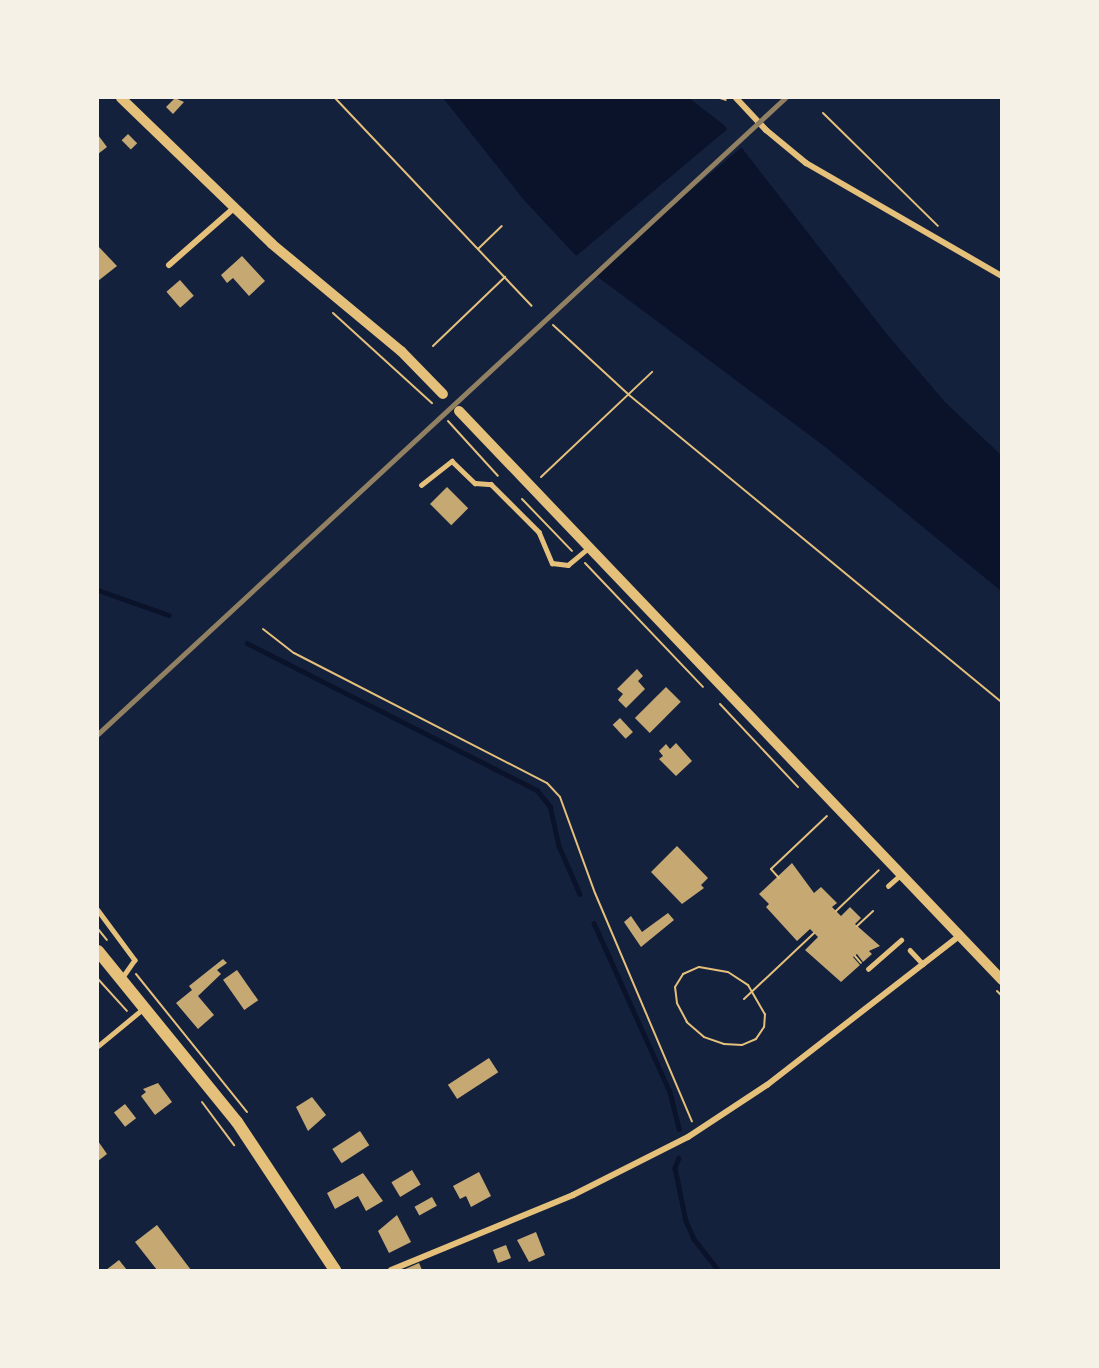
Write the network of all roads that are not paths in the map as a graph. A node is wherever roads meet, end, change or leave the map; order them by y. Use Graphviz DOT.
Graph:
graph roads {
  1 [pos="121,98"];
  2 [pos="736,98"];
  3 [pos="234,207"];
  4 [pos="169,265"];
  5 [pos="1002,276"];
  6 [pos="443,393"];
  7 [pos="459,411"];
  8 [pos="421,485"];
  9 [pos="583,553"];
  10 [pos="98,910"];
  11 [pos="959,936"];
  12 [pos="901,940"];
  13 [pos="910,950"];
  14 [pos="98,951"];
  15 [pos="923,964"];
  16 [pos="868,969"];
  17 [pos="122,978"];
  18 [pos="1002,980"];
  19 [pos="146,1006"];
  20 [pos="98,1046"];
  21 [pos="335,1270"];
  22 [pos="391,1270"];
  1 -- 3 [label="street"];
  2 -- 5 [label="street"];
  3 -- 4 [label="street"];
  3 -- 6 [label="street"];
  7 -- 9 [label="street"];
  8 -- 9 [label="lane"];
  9 -- 11 [label="street"];
  10 -- 17 [label="lane"];
  11 -- 15 [label="street"];
  11 -- 18 [label="street"];
  12 -- 16 [label="lane"];
  13 -- 15 [label="lane"];
  14 -- 17 [label="main road"];
  15 -- 22 [label="street"];
  17 -- 19 [label="main road"];
  19 -- 20 [label="lane"];
  19 -- 21 [label="main road"];
}
